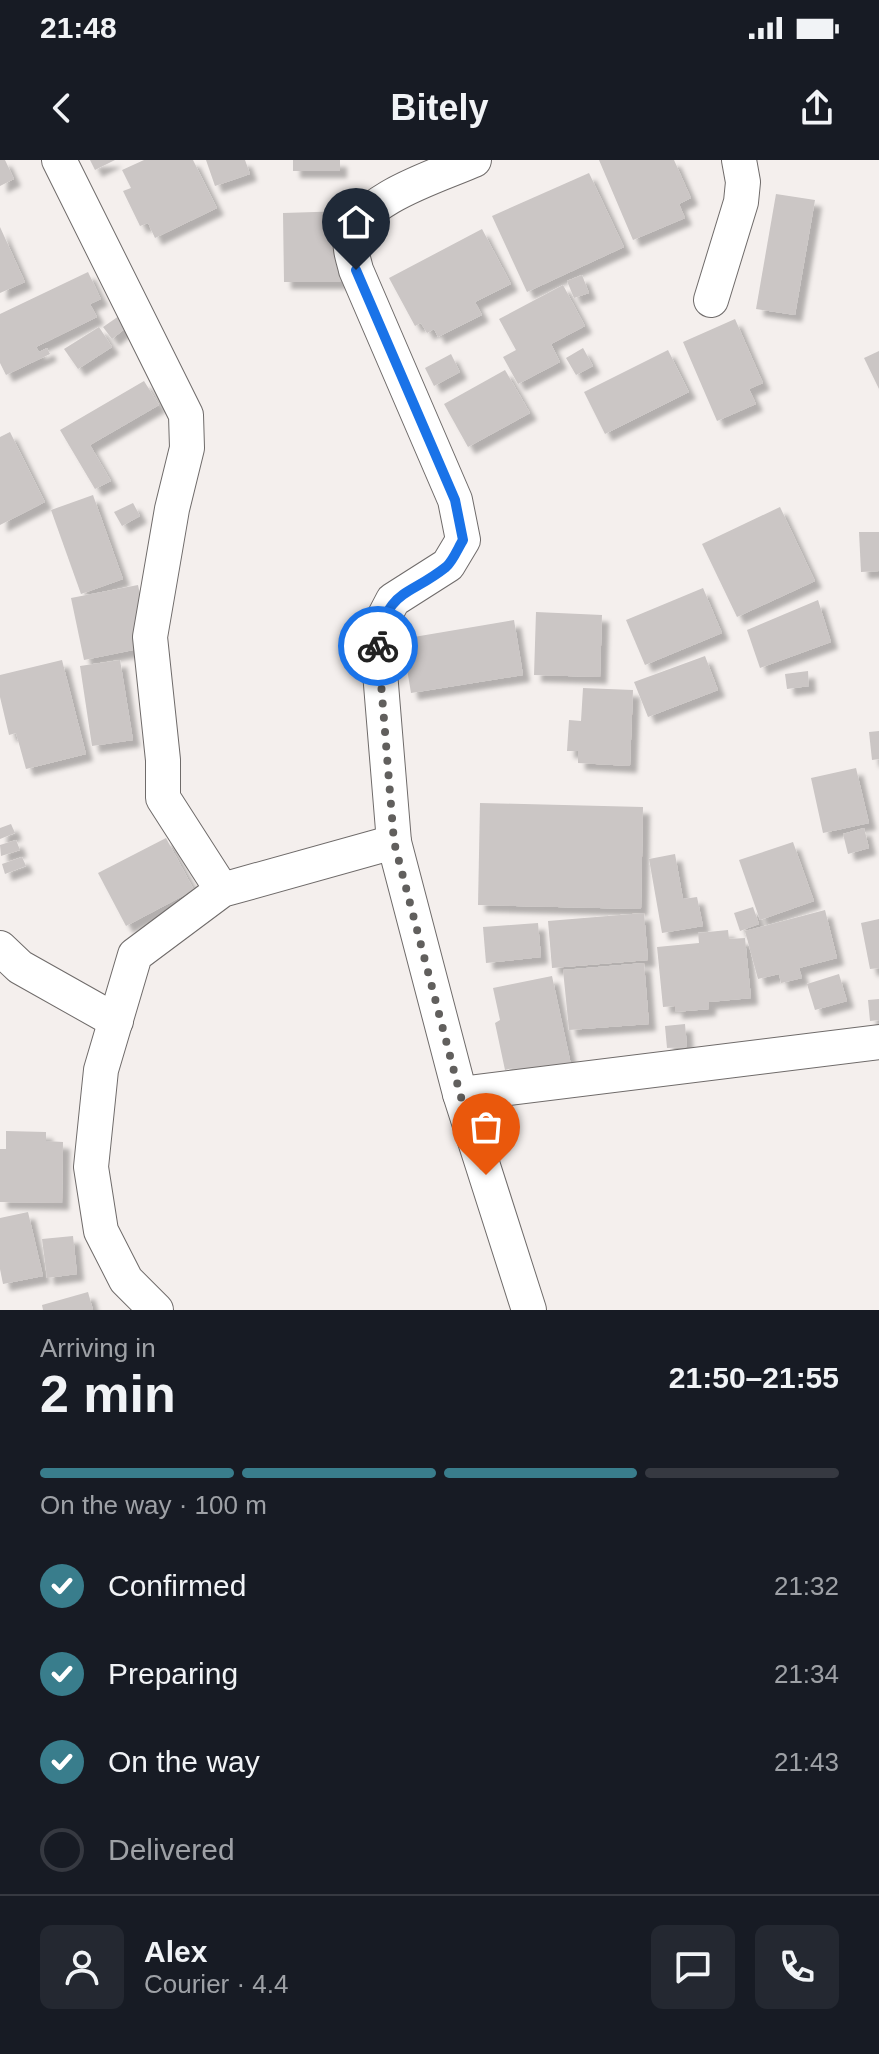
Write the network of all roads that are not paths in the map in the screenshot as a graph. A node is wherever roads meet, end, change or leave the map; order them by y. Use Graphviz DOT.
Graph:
graph roads {
  1 [pos="59,160"];
  2 [pos="474,160"];
  3 [pos="739,160"];
  4 [pos="711,300"];
  5 [pos="394,842"];
  6 [pos="222,890"];
  7 [pos="0,948"];
  8 [pos="116,1021"];
  9 [pos="879,1042"];
  10 [pos="460,1094"];
  11 [pos="156,1310"];
  12 [pos="529,1310"];
  1 -- 6 [label="street"];
  2 -- 5 [label="street"];
  3 -- 4 [label="street"];
  5 -- 6 [label="street"];
  5 -- 10 [label="street"];
  6 -- 8 [label="street"];
  7 -- 8 [label="street"];
  8 -- 11 [label="street"];
  9 -- 10 [label="street"];
  10 -- 12 [label="street"];
}
